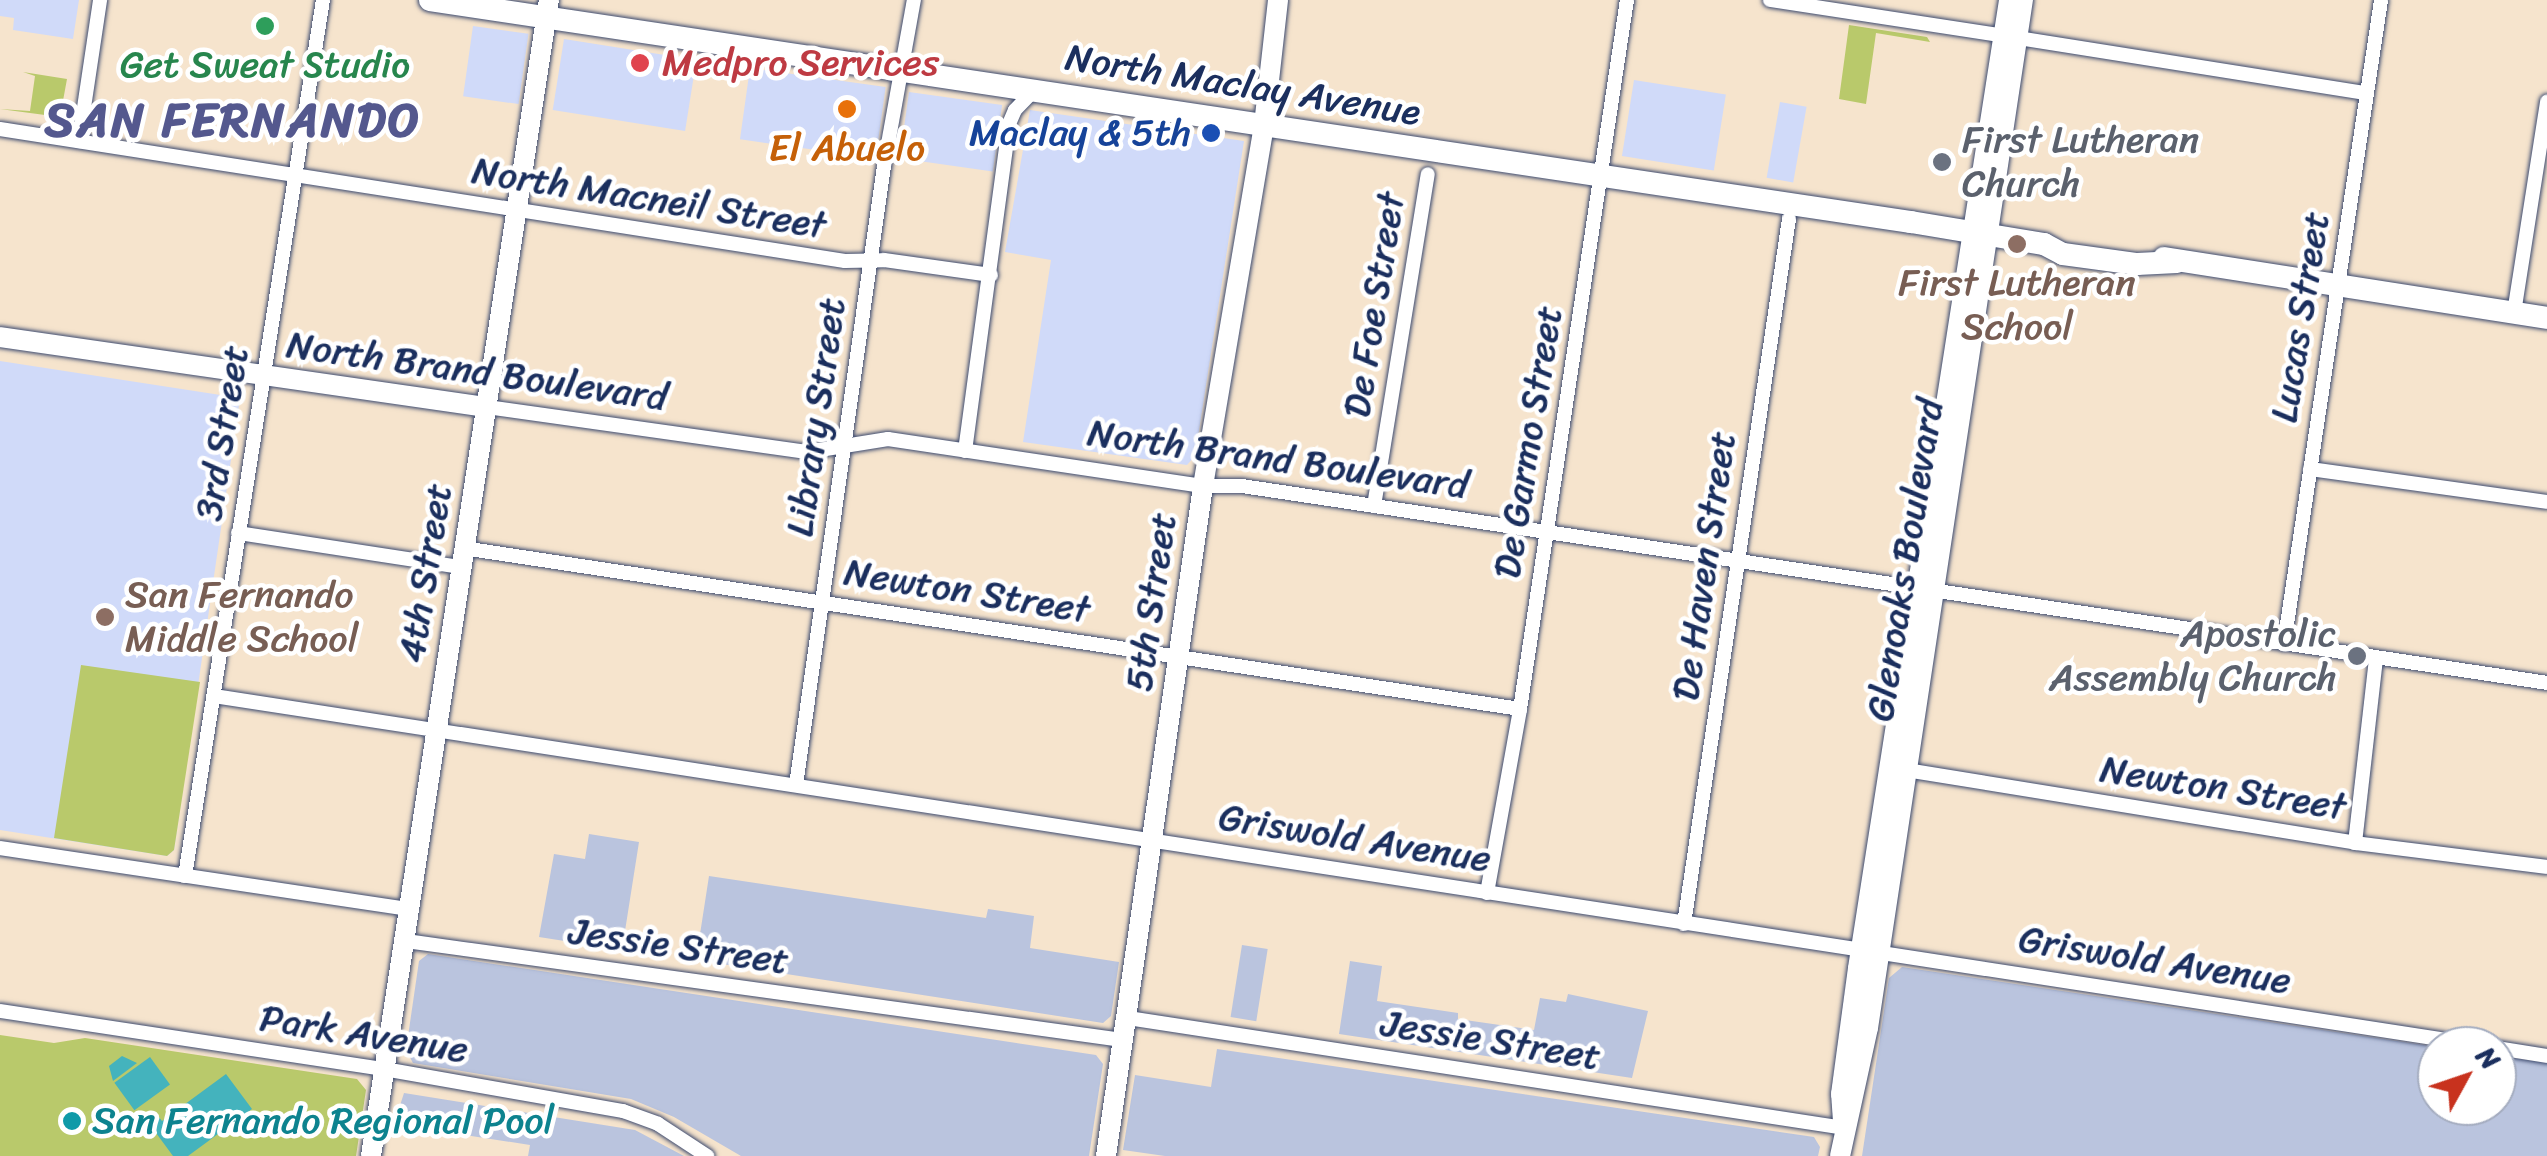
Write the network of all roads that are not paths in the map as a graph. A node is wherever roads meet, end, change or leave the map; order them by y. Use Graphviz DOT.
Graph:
graph roads {
  1 [pos="100,0"];
  2 [pos="323,0"];
  3 [pos="430,0"];
  4 [pos="914,0"];
  5 [pos="1278,0"];
  6 [pos="1627,0"];
  7 [pos="1770,0"];
  8 [pos="2009,0"];
  9 [pos="2023,0"];
  10 [pos="2381,0"];
  11 [pos="548,8"];
  12 [pos="2010,37"];
  13 [pos="901,68"];
  14 [pos="1036,88"];
  15 [pos="2366,93"];
  16 [pos="2547,102"];
  17 [pos="1264,125"];
  18 [pos="0,129"];
  19 [pos="80,141"];
  20 [pos="1428,174"];
  21 [pos="1601,175"];
  22 [pos="296,176"];
  23 [pos="518,210"];
  24 [pos="1789,219"];
  25 [pos="1980,234"];
  26 [pos="870,259"];
  27 [pos="992,275"];
  28 [pos="2338,286"];
  29 [pos="2514,313"];
  30 [pos="2547,318"];
  31 [pos="0,337"];
  32 [pos="263,378"];
  33 [pos="487,407"];
  34 [pos="844,446"];
  35 [pos="965,450"];
  36 [pos="2310,468"];
  37 [pos="1203,486"];
  38 [pos="2547,502"];
  39 [pos="1374,506"];
  40 [pos="1547,532"];
  41 [pos="238,533"];
  42 [pos="461,558"];
  43 [pos="1738,561"];
  44 [pos="1926,589"];
  45 [pos="823,602"];
  46 [pos="2284,644"];
  47 [pos="1178,657"];
  48 [pos="2376,658"];
  49 [pos="2547,684"];
  50 [pos="214,696"];
  51 [pos="1520,709"];
  52 [pos="438,730"];
  53 [pos="1899,769"];
  54 [pos="796,785"];
  55 [pos="1153,838"];
  56 [pos="2355,842"];
  57 [pos="0,848"];
  58 [pos="2547,868"];
  59 [pos="185,876"];
  60 [pos="1487,893"];
  61 [pos="410,909"];
  62 [pos="1684,924"];
  63 [pos="406,941"];
  64 [pos="1871,948"];
  65 [pos="0,1011"];
  66 [pos="1128,1018"];
  67 [pos="2417,1035"];
  68 [pos="1122,1040"];
  69 [pos="2517,1051"];
  70 [pos="2547,1056"];
  71 [pos="384,1069"];
  72 [pos="1844,1128"];
  73 [pos="371,1156"];
  74 [pos="708,1156"];
  75 [pos="1106,1156"];
  76 [pos="1840,1156"];
  1 -- 19 [label="street"];
  2 -- 22 [label="street, 3rd Street"];
  3 -- 11 [label="main road, North Maclay Avenue"];
  4 -- 13 [label="street, Library Street"];
  5 -- 17 [label="street, 5th Street"];
  6 -- 21 [label="street, De Garmo Street"];
  7 -- 12 [label="street"];
  8 -- 12 [label="street, Glenoaks Boulevard"];
  9 -- 12 [label="street, Glenoaks Boulevard"];
  10 -- 15 [label="street, Lucas Street"];
  11 -- 13 [label="main road, North Maclay Avenue"];
  11 -- 23 [label="street, 4th Street"];
  12 -- 15 [label="street"];
  12 -- 25 [label="street, Glenoaks Boulevard"];
  13 -- 14 [label="main road, North Maclay Avenue"];
  13 -- 26 [label="street, Library Street"];
  14 -- 17 [label="main road, North Maclay Avenue"];
  14 -- 27 [label="street"];
  15 -- 28 [label="street, Lucas Street"];
  16 -- 29 [label="street"];
  17 -- 21 [label="main road, North Maclay Avenue"];
  17 -- 37 [label="street, 5th Street"];
  18 -- 19 [label="street, North Macneil Street"];
  19 -- 22 [label="street, North Macneil Street"];
  20 -- 39 [label="street, De Foe Street"];
  21 -- 25 [label="main road, North Maclay Avenue"];
  21 -- 40 [label="street, De Garmo Street"];
  22 -- 23 [label="street, North Macneil Street"];
  22 -- 32 [label="street, 3rd Street"];
  23 -- 26 [label="street, North Macneil Street"];
  23 -- 33 [label="street, 4th Street"];
  24 -- 43 [label="street, De Haven Street"];
  25 -- 28 [label="main road, North Maclay Avenue"];
  25 -- 44 [label="street, Glenoaks Boulevard"];
  26 -- 27 [label="street, North Macneil Street"];
  26 -- 34 [label="street, Library Street"];
  27 -- 35 [label="street"];
  28 -- 29 [label="main road, North Maclay Avenue"];
  28 -- 36 [label="street, Lucas Street"];
  29 -- 30 [label="main road, North Maclay Avenue"];
  31 -- 32 [label="street, North Brand Boulevard"];
  32 -- 33 [label="street, North Brand Boulevard"];
  32 -- 41 [label="street, 3rd Street"];
  33 -- 34 [label="street, North Brand Boulevard"];
  33 -- 42 [label="street, 4th Street"];
  34 -- 35 [label="street, North Brand Boulevard"];
  34 -- 45 [label="street, Library Street"];
  35 -- 37 [label="street, North Brand Boulevard"];
  36 -- 38 [label="street"];
  36 -- 46 [label="street, Lucas Street"];
  37 -- 39 [label="street, North Brand Boulevard"];
  37 -- 47 [label="street, 5th Street"];
  39 -- 40 [label="street, North Brand Boulevard"];
  40 -- 43 [label="street, North Brand Boulevard"];
  40 -- 51 [label="street, De Garmo Street"];
  41 -- 42 [label="street, Newton Street"];
  41 -- 50 [label="street, 3rd Street"];
  42 -- 45 [label="street, Newton Street"];
  42 -- 52 [label="street, 4th Street"];
  43 -- 44 [label="street, North Brand Boulevard"];
  43 -- 62 [label="street, De Haven Street"];
  44 -- 46 [label="street, North Brand Boulevard"];
  44 -- 53 [label="street, Glenoaks Boulevard"];
  45 -- 47 [label="street, Newton Street"];
  45 -- 54 [label="street, Library Street"];
  46 -- 48 [label="street, North Brand Boulevard"];
  47 -- 51 [label="street, Newton Street"];
  47 -- 55 [label="street, 5th Street"];
  48 -- 49 [label="street, North Brand Boulevard"];
  48 -- 56 [label="street"];
  50 -- 52 [label="street, Griswold Avenue"];
  50 -- 59 [label="street, 3rd Street"];
  51 -- 60 [label="street, De Garmo Street"];
  52 -- 54 [label="street, Griswold Avenue"];
  52 -- 61 [label="street, 4th Street"];
  53 -- 56 [label="street, Newton Street"];
  53 -- 64 [label="street, Glenoaks Boulevard"];
  54 -- 55 [label="street, Griswold Avenue"];
  55 -- 60 [label="street, Griswold Avenue"];
  55 -- 66 [label="street, 5th Street"];
  56 -- 58 [label="street, Newton Street"];
  57 -- 59 [label="street"];
  59 -- 61 [label="street"];
  60 -- 62 [label="street, Griswold Avenue"];
  61 -- 63 [label="street, 4th Street"];
  62 -- 64 [label="street, Griswold Avenue"];
  63 -- 68 [label="street, Jessie Street"];
  63 -- 71 [label="street, 4th Street"];
  64 -- 67 [label="street, Griswold Avenue"];
  64 -- 72 [label="street, Glenoaks Boulevard"];
  65 -- 71 [label="street, Park Avenue"];
  66 -- 68 [label="street, 5th Street"];
  66 -- 72 [label="street, Jessie Street"];
  68 -- 75 [label="street, 5th Street"];
  69 -- 70 [label="street"];
  71 -- 73 [label="street, 4th Street"];
  71 -- 74 [label="street, Park Avenue"];
  72 -- 76 [label="street, Glenoaks Boulevard"];
}
